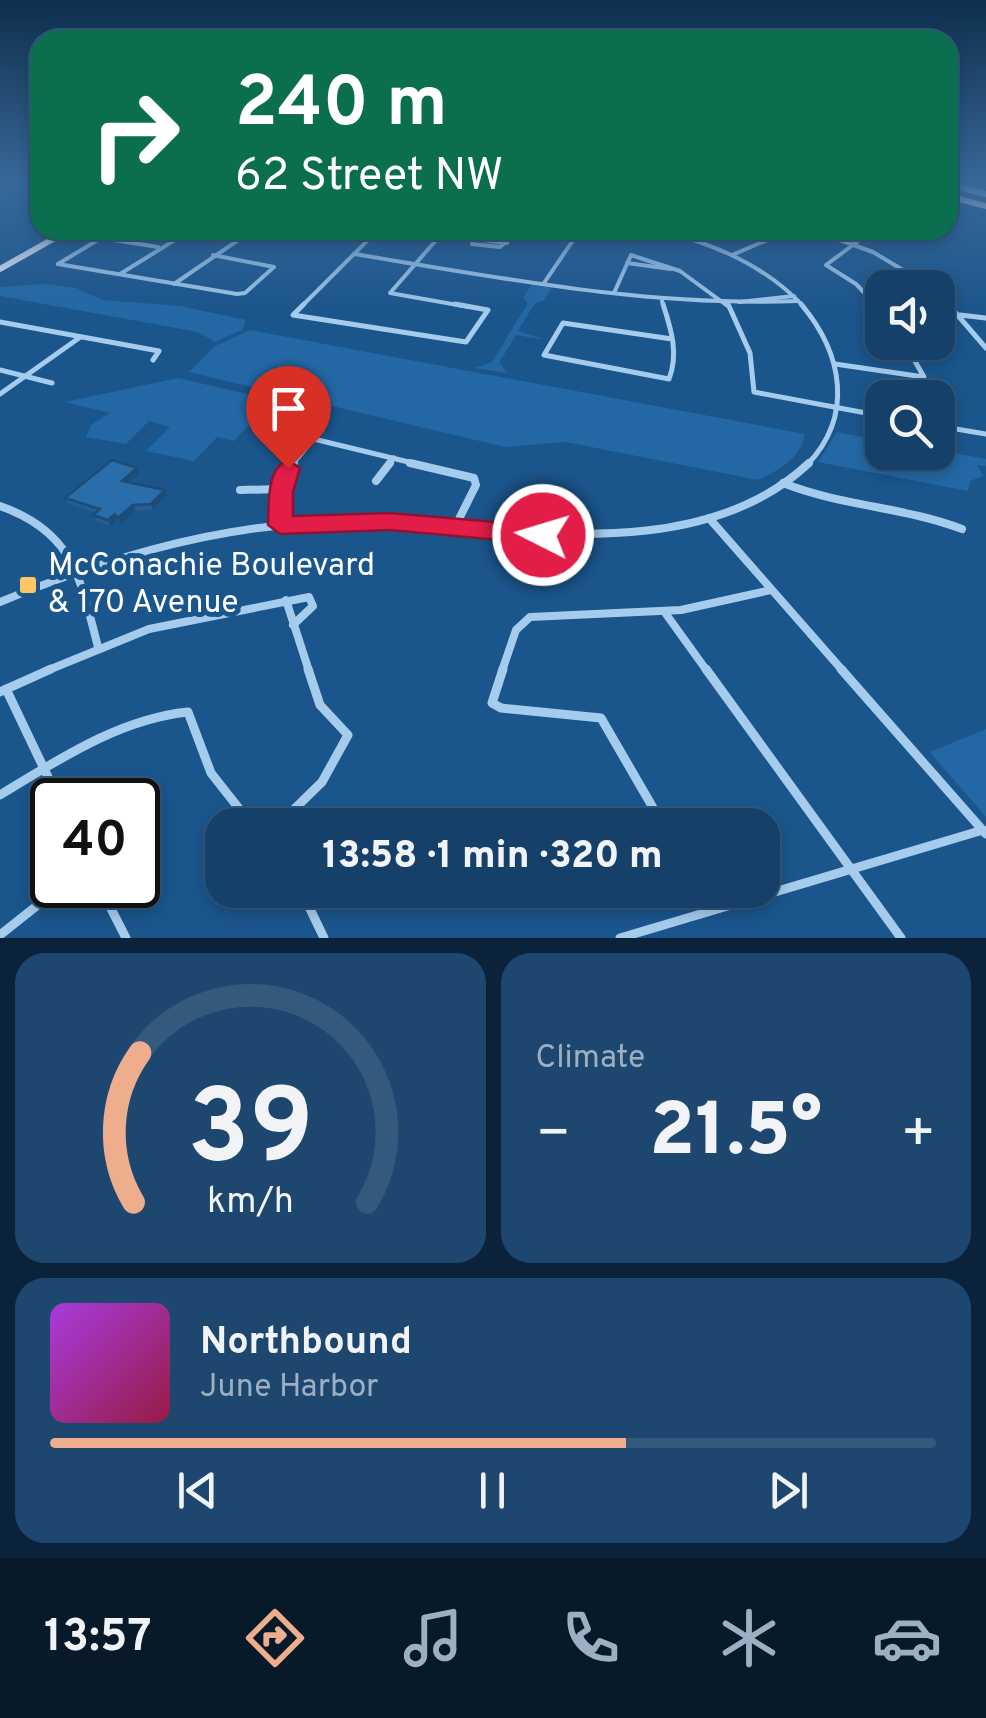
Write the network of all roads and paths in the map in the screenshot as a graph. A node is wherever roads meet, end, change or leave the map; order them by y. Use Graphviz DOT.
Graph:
graph roads {
  1 [pos="52,240"];
  2 [pos="98,240"];
  3 [pos="114,240"];
  4 [pos="172,240"];
  5 [pos="238,240"];
  6 [pos="368,240"];
  7 [pos="437,240"];
  8 [pos="491,240"];
  9 [pos="573,240"];
  10 [pos="688,240"];
  11 [pos="767,240"];
  12 [pos="843,240"];
  13 [pos="861,240"];
  14 [pos="508,243"];
  15 [pos="856,244"];
  16 [pos="158,247"];
  17 [pos="353,254"];
  18 [pos="214,255"];
  19 [pos="730,255"];
  20 [pos="627,263"];
  21 [pos="415,264"];
  22 [pos="0,270"];
  23 [pos="907,270"];
  24 [pos="680,271"];
  25 [pos="118,274"];
  26 [pos="544,283"];
  27 [pos="174,284"];
  28 [pos="614,293"];
  29 [pos="865,293"];
  30 [pos="797,298"];
  31 [pos="662,300"];
  32 [pos="728,304"];
  33 [pos="955,310"];
  34 [pos="960,315"];
  35 [pos="986,318"];
  36 [pos="0,322"];
  37 [pos="78,338"];
  38 [pos="672,340"];
  39 [pos="986,348"];
  40 [pos="154,360"];
  41 [pos="915,360"];
  42 [pos="836,364"];
  43 [pos="0,370"];
  44 [pos="27,376"];
  45 [pos="52,383"];
  46 [pos="0,394"];
  47 [pos="839,409"];
  48 [pos="865,413"];
  49 [pos="955,429"];
  50 [pos="288,434"];
  51 [pos="986,434"];
  52 [pos="314,438"];
  53 [pos="394,457"];
  54 [pos="474,478"];
  55 [pos="376,480"];
  56 [pos="783,483"];
  57 [pos="281,489"];
  58 [pos="240,490"];
  59 [pos="0,506"];
  60 [pos="709,518"];
  61 [pos="280,525"];
  62 [pos="455,527"];
  63 [pos="962,529"];
  64 [pos="78,571"];
  65 [pos="772,590"];
  66 [pos="286,600"];
  67 [pos="0,602"];
  68 [pos="666,614"];
  69 [pos="293,624"];
  70 [pos="98,647"];
  71 [pos="3,690"];
  72 [pos="45,768"];
  73 [pos="49,778"];
  74 [pos="0,795"];
  75 [pos="239,808"];
  76 [pos="295,808"];
  77 [pos="653,808"];
  78 [pos="984,832"];
  79 [pos="852,870"];
  80 [pos="34,908"];
  81 [pos="111,908"];
  82 [pos="309,908"];
  83 [pos="711,910"];
  84 [pos="0,935"];
  85 [pos="126,938"];
  86 [pos="324,938"];
  87 [pos="620,938"];
  88 [pos="901,938"];
  1 -- 22 [label="main road"];
  2 -- 25 [label="street"];
  3 -- 16 [label="street"];
  4 -- 16 [label="street"];
  5 -- 18 [label="street"];
  6 -- 17 [label="street"];
  7 -- 21 [label="street"];
  8 -- 14 [label="street"];
  9 -- 26 [label="street"];
  10 -- 19 [label="street"];
  11 -- 19 [label="street"];
  12 -- 15 [label="street"];
  13 -- 15 [label="street"];
  15 -- 23 [label="street"];
  15 -- 29 [label="street"];
  16 -- 25 [label="street"];
  17 -- 21 [label="street"];
  17 -- 21 [label="street"];
  18 -- 27 [label="street"];
  18 -- 27 [label="street"];
  19 -- 30 [label="street"];
  20 -- 24 [label="street"];
  20 -- 24 [label="street"];
  20 -- 28 [label="street"];
  21 -- 26 [label="street"];
  24 -- 32 [label="street"];
  25 -- 27 [label="street"];
  26 -- 28 [label="street"];
  28 -- 31 [label="street"];
  30 -- 32 [label="street"];
  30 -- 42 [label="street"];
  31 -- 32 [label="street"];
  31 -- 38 [label="street"];
  32 -- 47 [label="street"];
  33 -- 34 [label="street"];
  34 -- 35 [label="street"];
  34 -- 39 [label="street"];
  36 -- 37 [label="street"];
  37 -- 40 [label="street"];
  37 -- 44 [label="street"];
  38 -- 38 [label="street"];
  41 -- 42 [label="street"];
  42 -- 47 [label="street"];
  43 -- 44 [label="street"];
  44 -- 45 [label="street"];
  44 -- 46 [label="street"];
  47 -- 48 [label="street"];
  47 -- 56 [label="street"];
  49 -- 51 [label="street"];
  50 -- 52 [label="street"];
  52 -- 53 [label="street"];
  52 -- 57 [label="street"];
  53 -- 54 [label="street"];
  53 -- 55 [label="street"];
  54 -- 62 [label="street"];
  56 -- 60 [label="street"];
  56 -- 63 [label="street"];
  57 -- 58 [label="street"];
  57 -- 61 [label="street"];
  59 -- 64 [label="street"];
  60 -- 62 [label="street"];
  60 -- 65 [label="street"];
  61 -- 62 [label="street"];
  61 -- 64 [label="street"];
  64 -- 67 [label="street"];
  64 -- 70 [label="street"];
  65 -- 68 [label="street"];
  65 -- 78 [label="street"];
  66 -- 69 [label="street"];
  66 -- 69 [label="street"];
  66 -- 70 [label="street"];
  68 -- 77 [label="street"];
  68 -- 79 [label="street"];
  69 -- 76 [label="street"];
  70 -- 71 [label="street"];
  71 -- 72 [label="street"];
  72 -- 73 [label="street"];
  72 -- 74 [label="street"];
  72 -- 75 [label="street"];
  78 -- 79 [label="street"];
  79 -- 83 [label="street"];
  79 -- 88 [label="street"];
  80 -- 84 [label="street"];
  81 -- 85 [label="street"];
  82 -- 86 [label="street"];
  83 -- 87 [label="street"];
}
